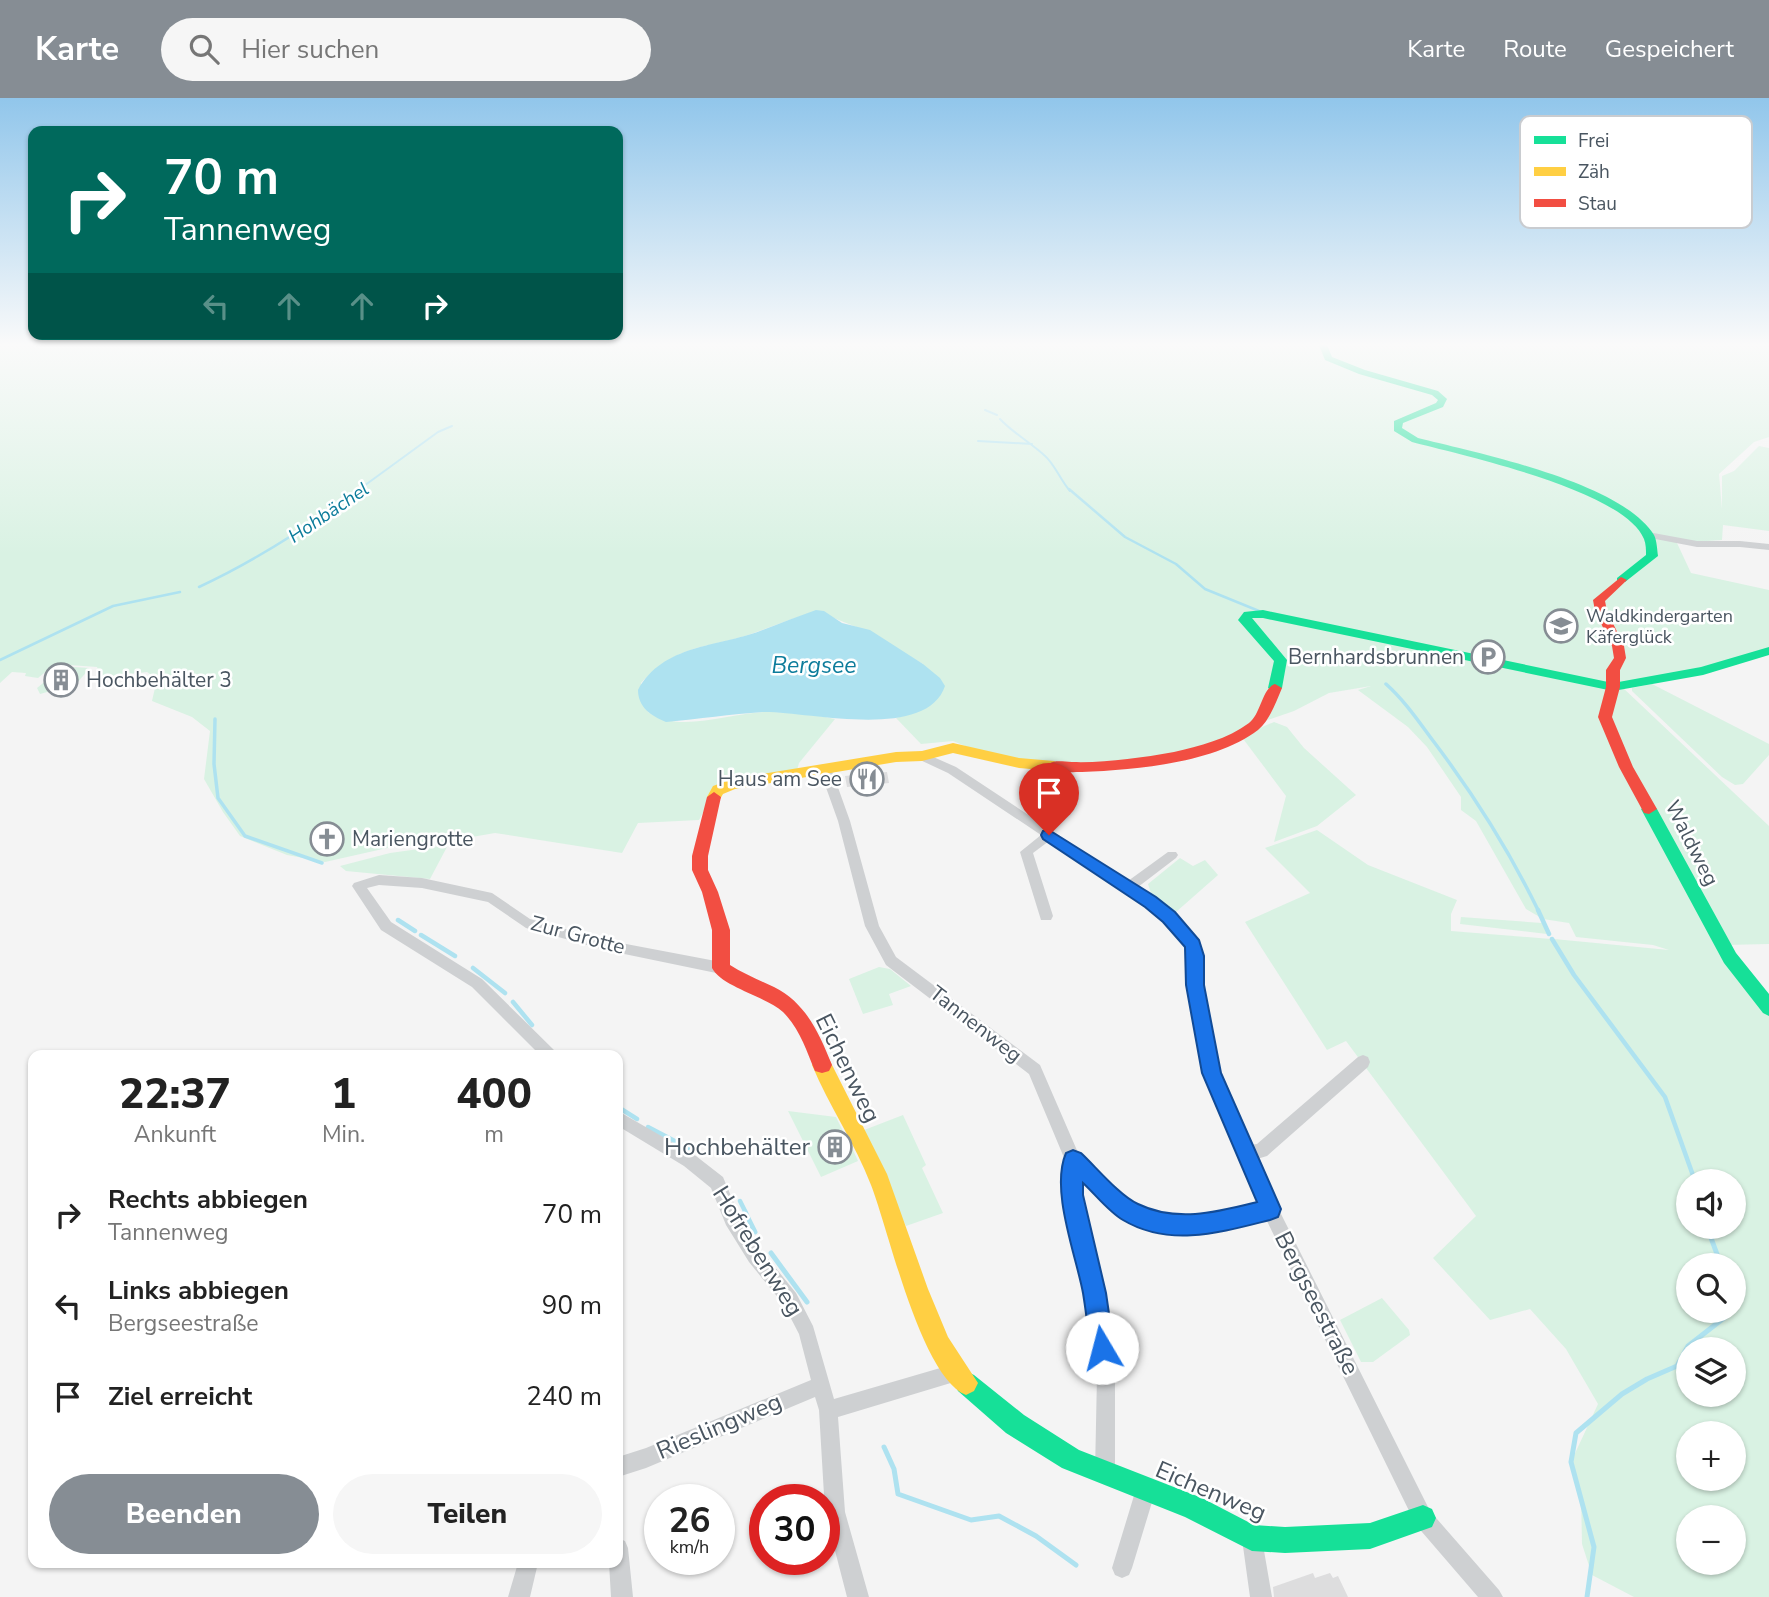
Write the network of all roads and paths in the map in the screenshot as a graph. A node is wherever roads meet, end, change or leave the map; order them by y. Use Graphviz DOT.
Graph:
graph roads {
  1 [pos="1414,415"];
  2 [pos="1648,535"];
  3 [pos="1769,547"];
  4 [pos="1769,651"];
  5 [pos="1613,687"];
  6 [pos="922,756"];
  7 [pos="825,768"];
  8 [pos="1049,835"];
  9 [pos="1172,855"];
  10 [pos="1129,887"];
  11 [pos="1046,916"];
  12 [pos="721,968"];
  13 [pos="1769,1008"];
  14 [pos="544,1050"];
  15 [pos="1363,1062"];
  16 [pos="623,1121"];
  17 [pos="1248,1153"];
  18 [pos="1073,1160"];
  19 [pos="1270,1209"];
  20 [pos="954,1373"];
  21 [pos="820,1385"];
  22 [pos="828,1410"];
  23 [pos="623,1465"];
  24 [pos="1105,1474"];
  25 [pos="1146,1489"];
  26 [pos="1423,1518"];
  27 [pos="1252,1538"];
  28 [pos="527,1568"];
  29 [pos="620,1568"];
  30 [pos="1122,1568"];
  31 [pos="519,1597"];
  32 [pos="622,1597"];
  33 [pos="858,1597"];
  34 [pos="1261,1597"];
  35 [pos="1492,1597"];
  1 -- 2 [label="street"];
  2 -- 3 [label="street"];
  2 -- 5 [label="street, Waldweg"];
  4 -- 5 [label="street"];
  5 -- 6 [label="street"];
  5 -- 13 [label="street, Waldweg"];
  6 -- 7 [label="street"];
  6 -- 8 [label="street, Bergseestraße"];
  7 -- 12 [label="street"];
  7 -- 18 [label="street, Tannenweg"];
  8 -- 10 [label="street, Bergseestraße"];
  8 -- 11 [label="street"];
  9 -- 10 [label="street"];
  10 -- 17 [label="street, Bergseestraße"];
  12 -- 14 [label="street, Zur Grotte"];
  12 -- 20 [label="street, Eichenweg"];
  15 -- 17 [label="street"];
  16 -- 21 [label="street, Hofrebenweg"];
  17 -- 19 [label="street, Bergseestraße"];
  18 -- 19 [label="street, Tannenweg"];
  18 -- 24 [label="street"];
  19 -- 26 [label="street, Bergseestraße"];
  20 -- 22 [label="street"];
  20 -- 24 [label="street, Eichenweg"];
  21 -- 22 [label="street, Hofrebenweg"];
  21 -- 23 [label="street, Rieslingweg"];
  22 -- 33 [label="street, Hofrebenweg"];
  24 -- 25 [label="street, Eichenweg"];
  25 -- 27 [label="street, Eichenweg"];
  25 -- 30 [label="street"];
  26 -- 27 [label="street, Eichenweg"];
  26 -- 35 [label="street, Bergseestraße"];
  27 -- 34 [label="street"];
  28 -- 31 [label="street"];
  29 -- 32 [label="street"];
}
